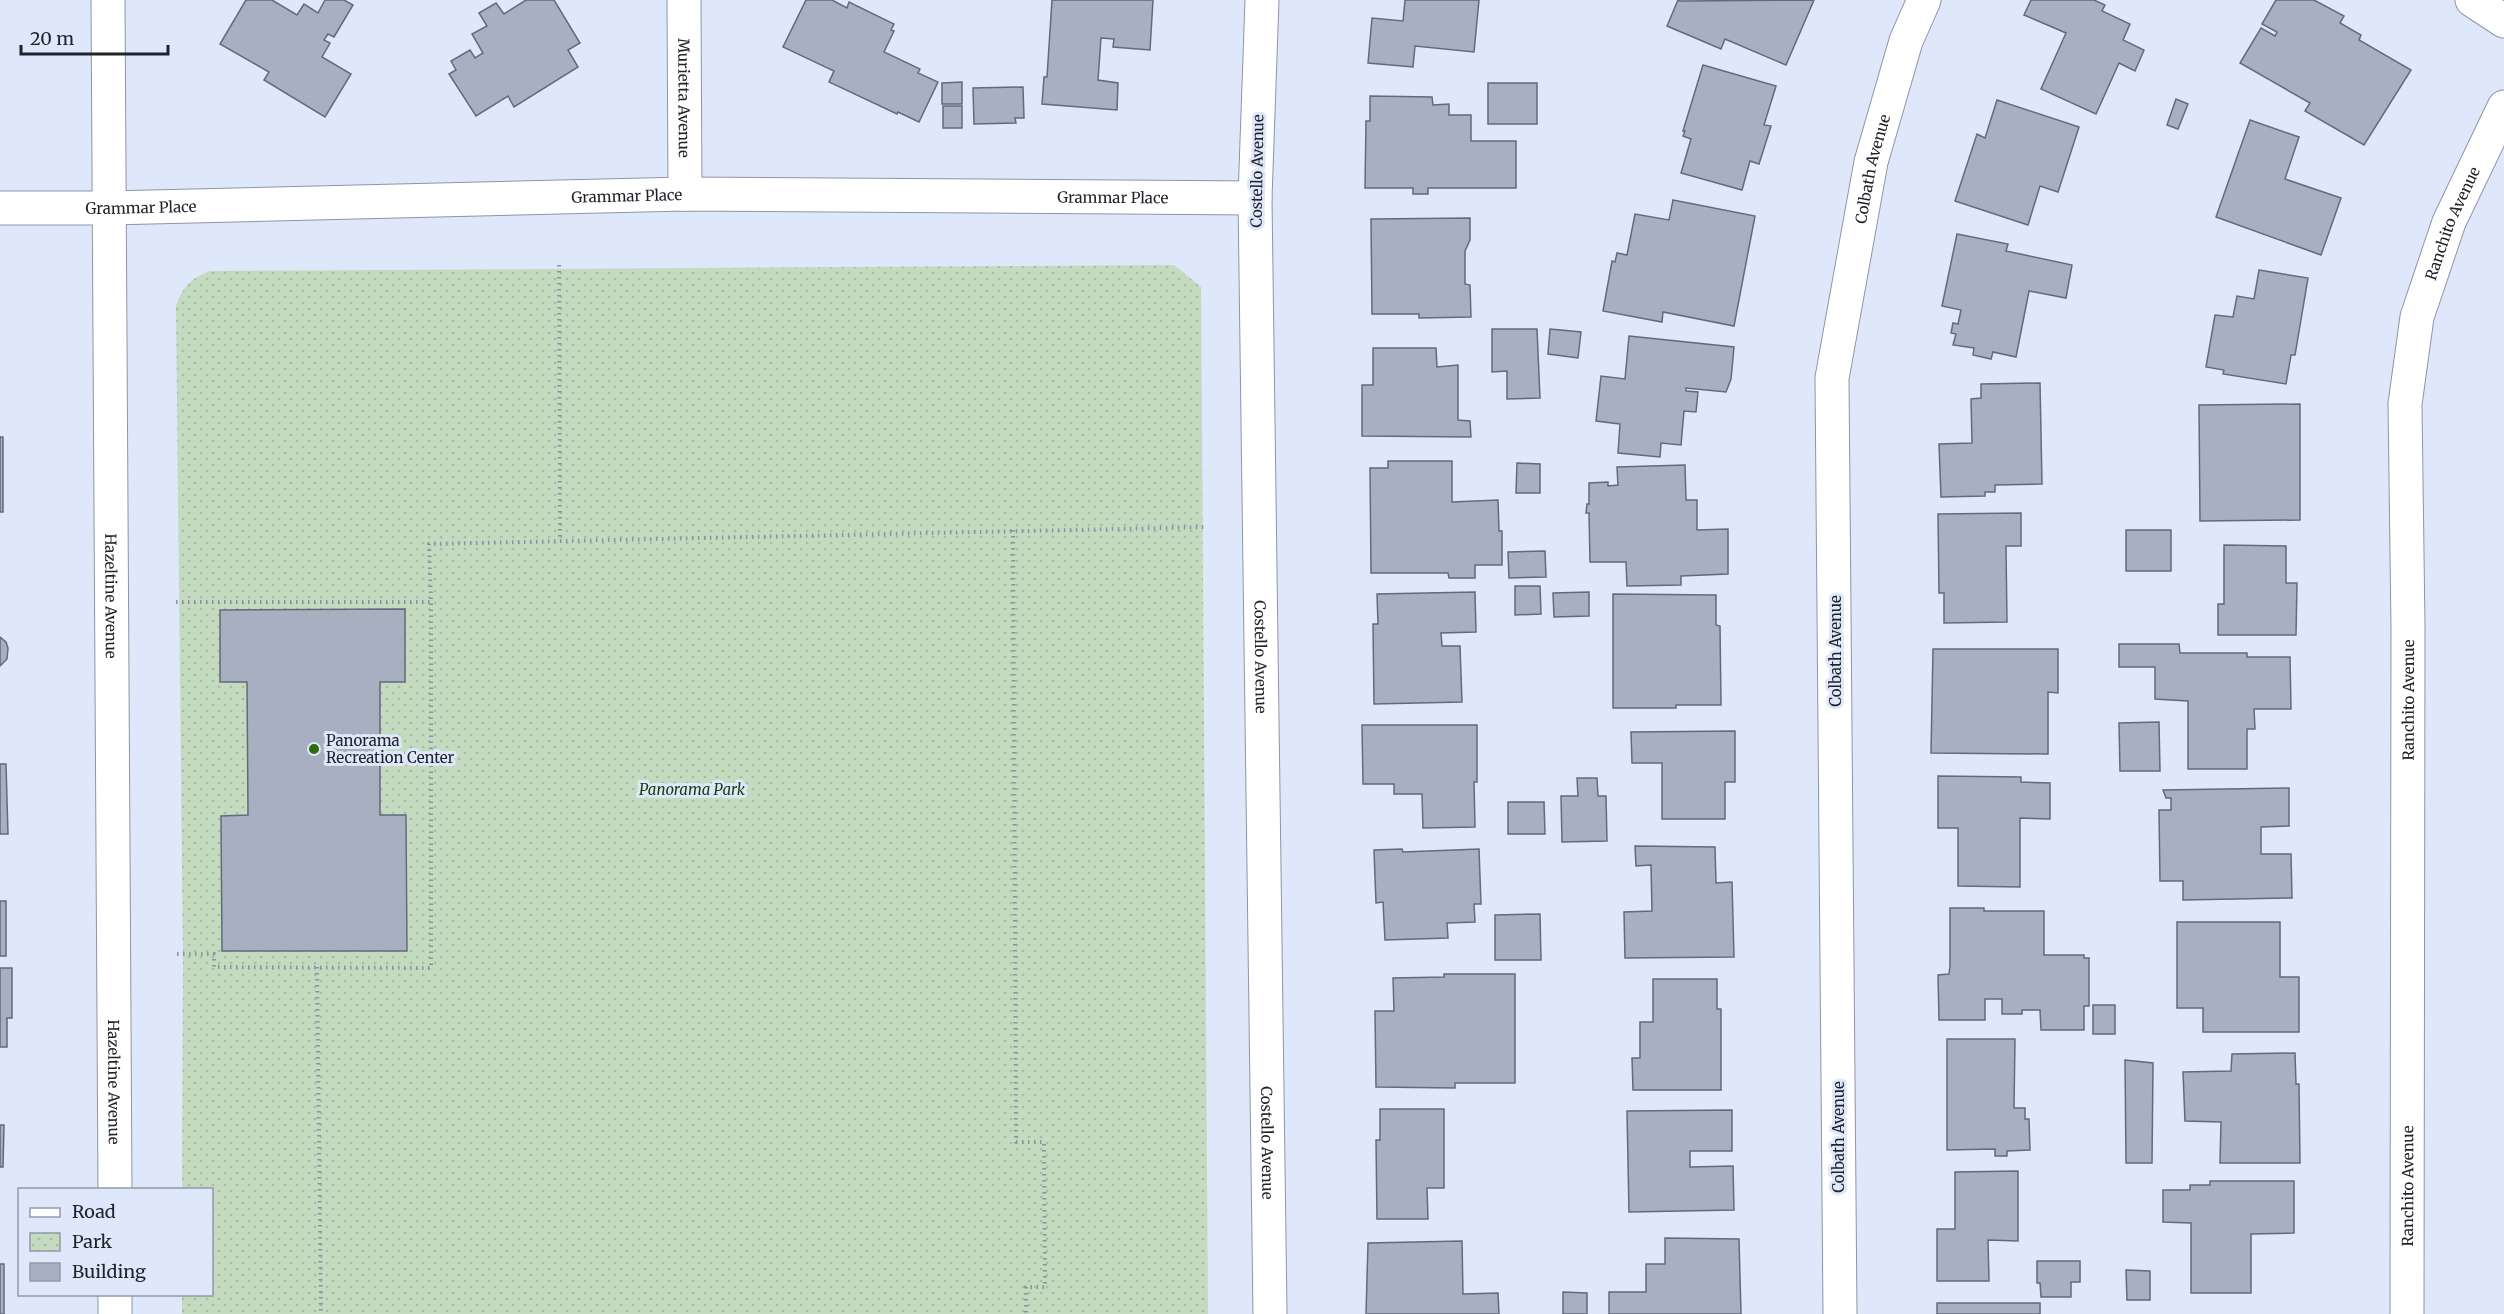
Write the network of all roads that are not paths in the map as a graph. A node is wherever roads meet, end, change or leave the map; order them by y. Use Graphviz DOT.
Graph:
graph roads {
  1 [pos="108,0"];
  2 [pos="684,0"];
  3 [pos="1262,0"];
  4 [pos="1924,0"];
  5 [pos="2472,0"];
  6 [pos="2504,21"];
  7 [pos="2504,107"];
  8 [pos="685,194"];
  9 [pos="1255,198"];
  10 [pos="0,208"];
  11 [pos="109,208"];
  12 [pos="115,1188"];
  13 [pos="115,1296"];
  14 [pos="115,1314"];
  15 [pos="1270,1314"];
  16 [pos="1840,1314"];
  17 [pos="2407,1314"];
  1 -- 11 [label="street, Hazeltine Avenue"];
  2 -- 8 [label="street, Murietta Avenue"];
  3 -- 9 [label="street, Costello Avenue"];
  4 -- 16 [label="street, Colbath Avenue"];
  5 -- 6 [label="street"];
  7 -- 17 [label="street, Ranchito Avenue"];
  8 -- 9 [label="street, Grammar Place"];
  8 -- 11 [label="street, Grammar Place"];
  9 -- 15 [label="street, Costello Avenue"];
  10 -- 11 [label="street, Grammar Place"];
  11 -- 12 [label="street, Hazeltine Avenue"];
  13 -- 14 [label="street"];
}
